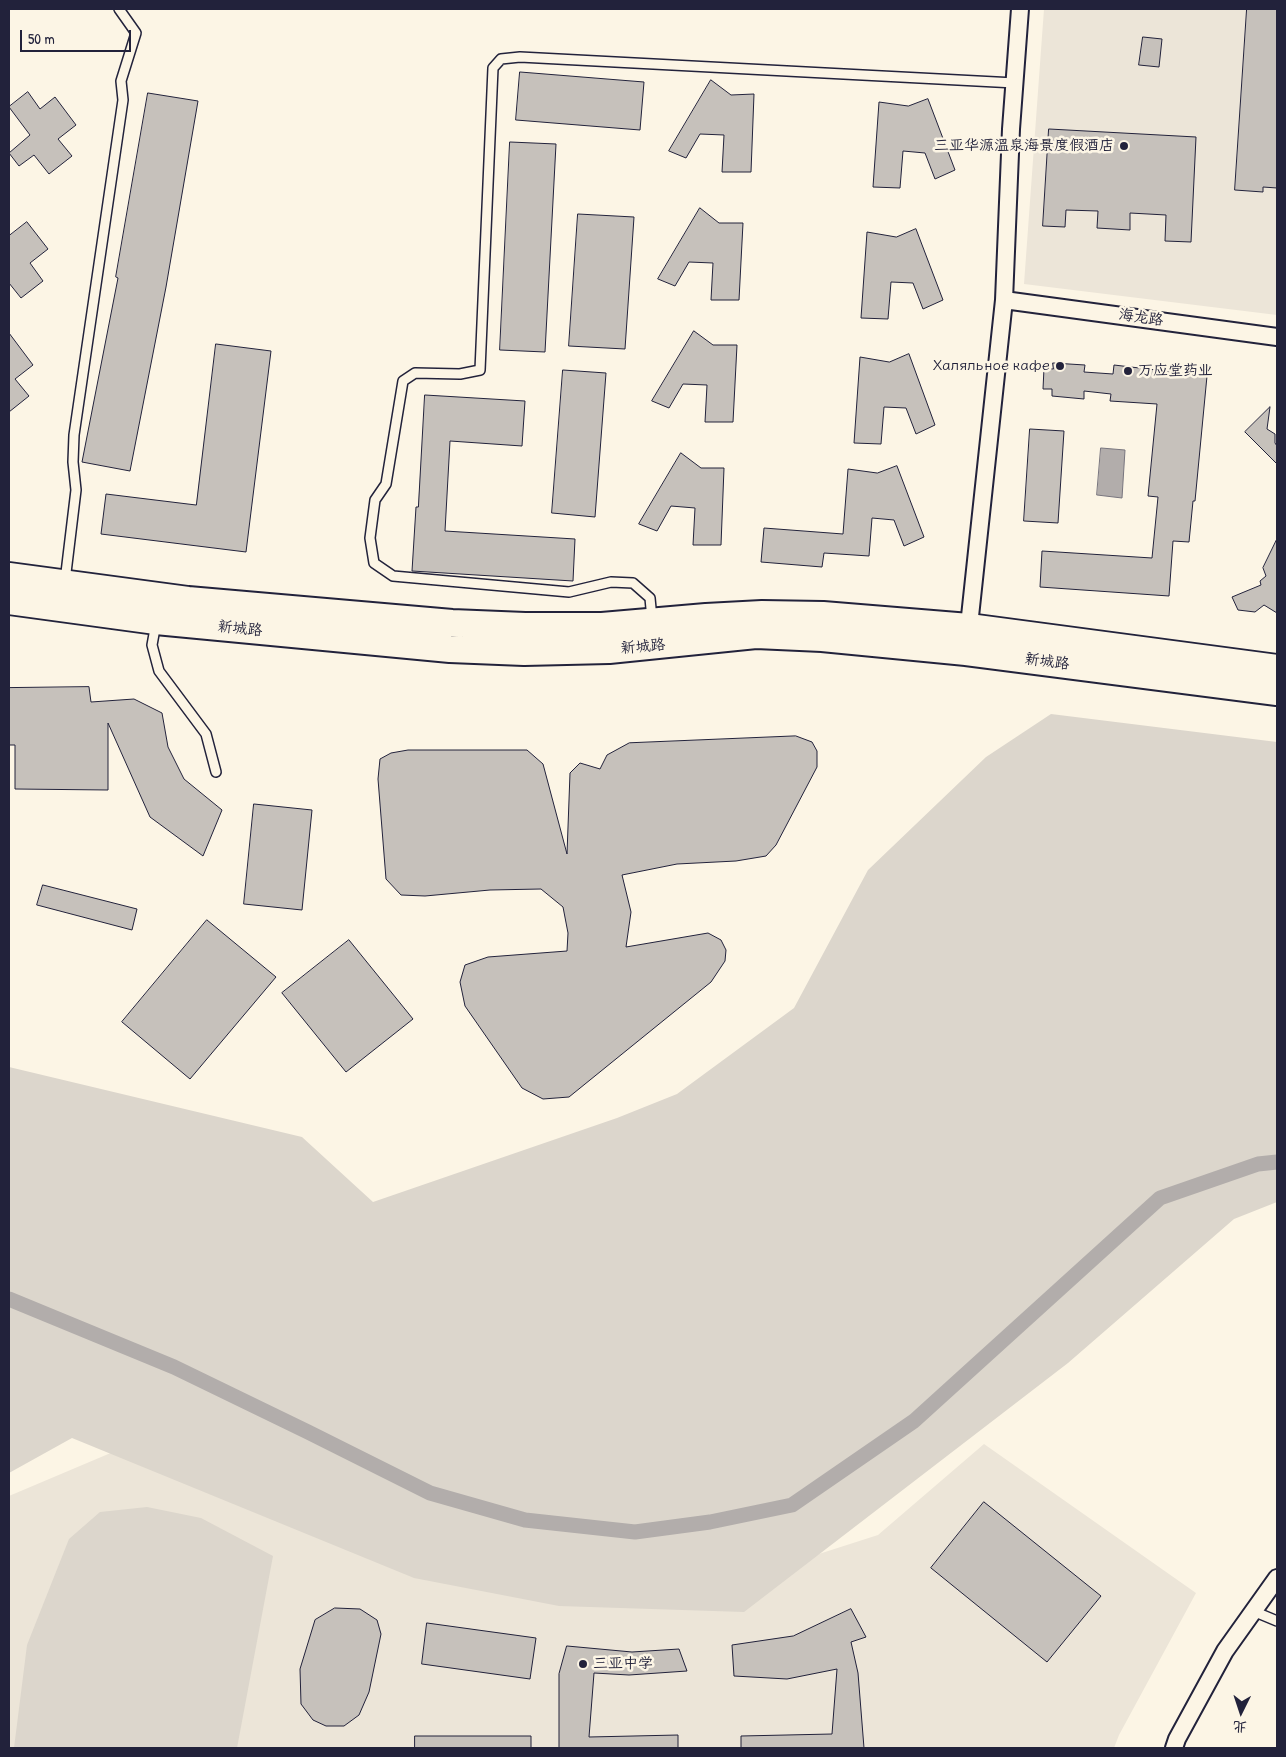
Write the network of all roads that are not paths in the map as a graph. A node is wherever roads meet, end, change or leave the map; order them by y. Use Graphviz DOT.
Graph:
graph roads {
  1 [pos="119,9"];
  2 [pos="1020,9"];
  3 [pos="1015,83"];
  4 [pos="1004,300"];
  5 [pos="1277,337"];
  6 [pos="9,576"];
  7 [pos="64,583"];
  8 [pos="9,601"];
  9 [pos="156,621"];
  10 [pos="653,621"];
  11 [pos="967,639"];
  12 [pos="1277,668"];
  13 [pos="1277,692"];
  14 [pos="216,772"];
  15 [pos="1277,1578"];
  16 [pos="1253,1611"];
  17 [pos="1277,1621"];
  18 [pos="1174,1748"];
  1 -- 7 [label="lane"];
  2 -- 3 [label="street"];
  3 -- 4 [label="street"];
  3 -- 10 [label="lane"];
  4 -- 5 [label="street, 海龙路"];
  4 -- 11 [label="street"];
  6 -- 7 [label="main road, 新城路"];
  7 -- 10 [label="main road, 新城路"];
  8 -- 9 [label="main road, 新城路"];
  9 -- 11 [label="main road, 新城路"];
  9 -- 14 [label="lane"];
  10 -- 11 [label="main road, 新城路"];
  11 -- 12 [label="main road, 新城路"];
  11 -- 13 [label="main road, 新城路"];
  15 -- 16 [label="street"];
  16 -- 17 [label="lane"];
  16 -- 18 [label="street"];
}
